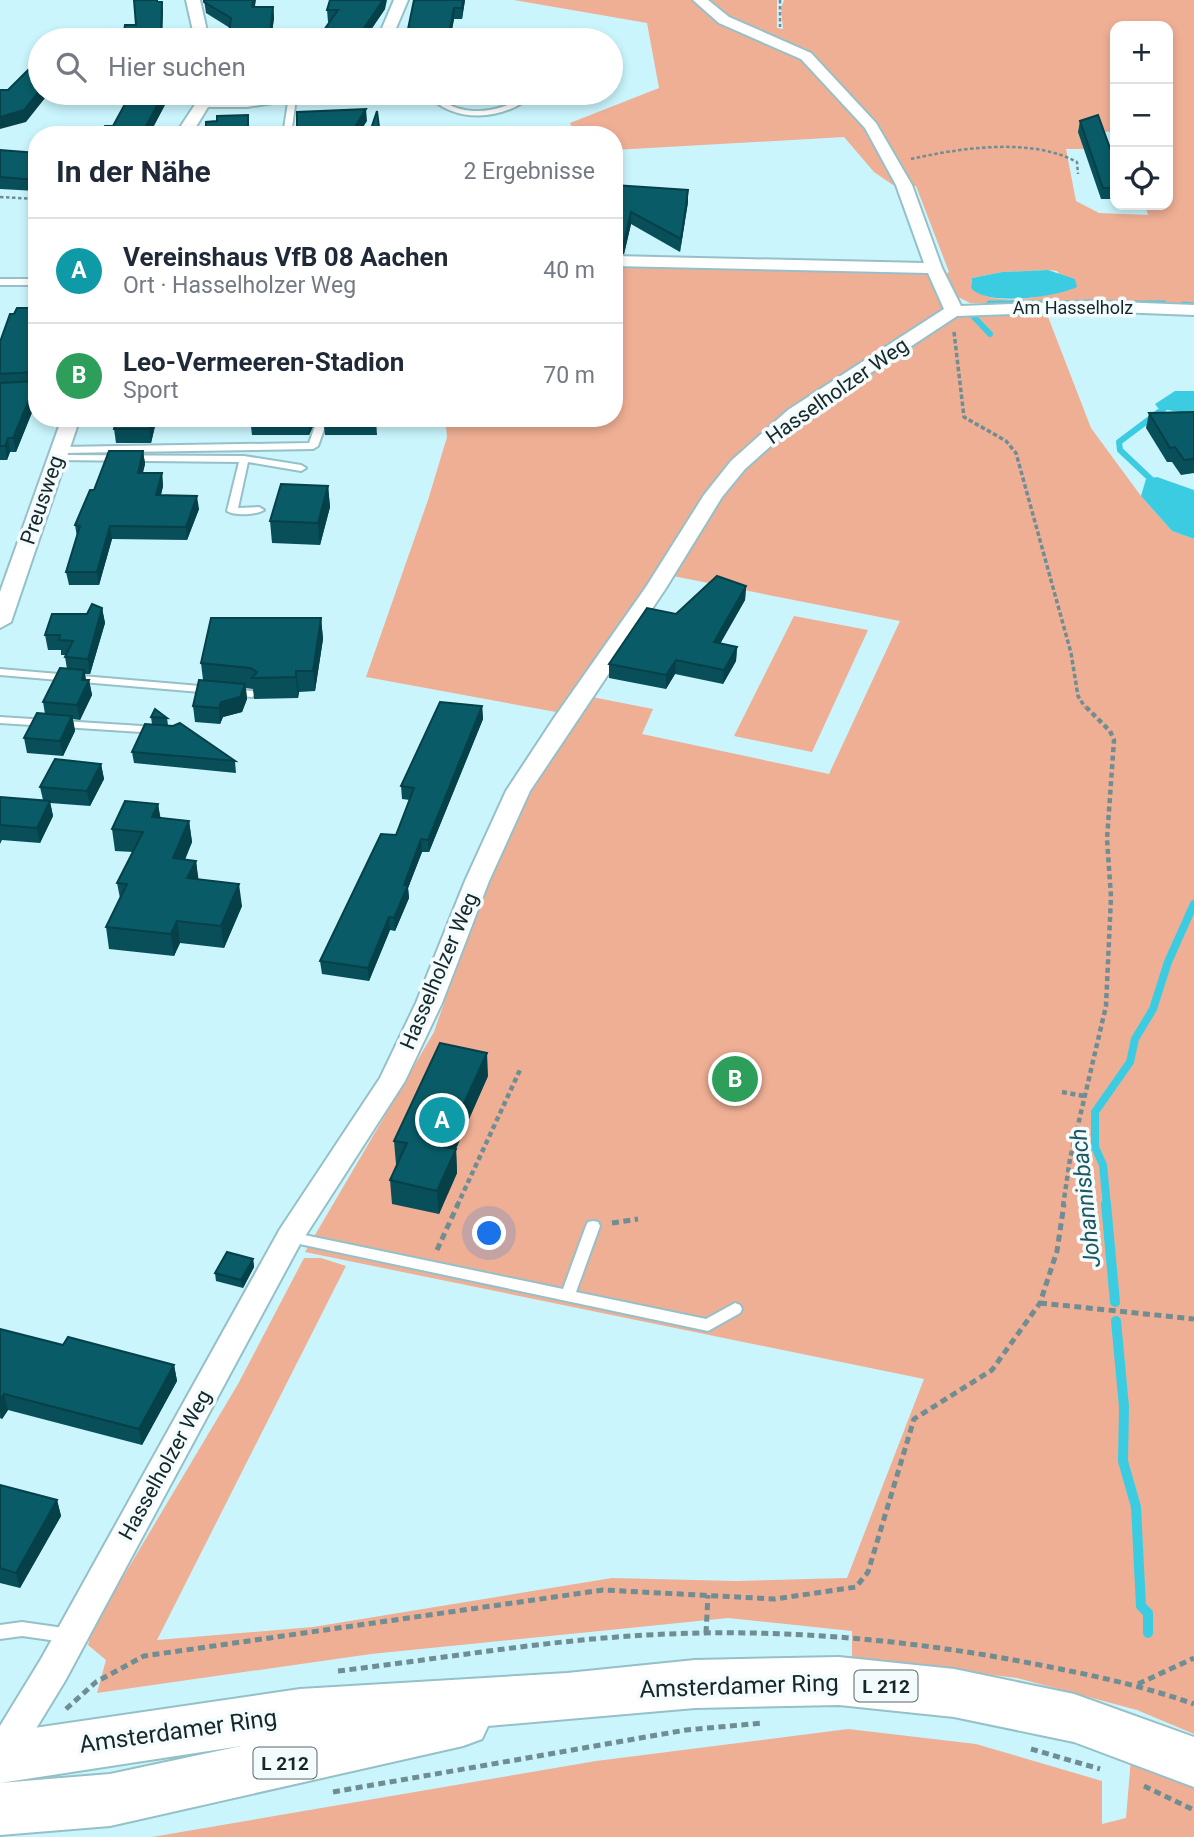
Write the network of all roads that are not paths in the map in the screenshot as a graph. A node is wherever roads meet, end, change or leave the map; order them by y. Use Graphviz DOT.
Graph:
graph roads {
  1 [pos="193,0"];
  2 [pos="401,0"];
  3 [pos="700,0"];
  4 [pos="199,28"];
  5 [pos="389,28"];
  6 [pos="199,105"];
  7 [pos="291,105"];
  8 [pos="442,105"];
  9 [pos="512,105"];
  10 [pos="188,126"];
  11 [pos="287,126"];
  12 [pos="623,261"];
  13 [pos="934,268"];
  14 [pos="0,282"];
  15 [pos="28,282"];
  16 [pos="1194,310"];
  17 [pos="950,314"];
  18 [pos="68,427"];
  19 [pos="320,427"];
  20 [pos="58,454"];
  21 [pos="244,459"];
  22 [pos="301,468"];
  23 [pos="259,510"];
  24 [pos="0,622"];
  25 [pos="0,672"];
  26 [pos="251,694"];
  27 [pos="0,720"];
  28 [pos="175,732"];
  29 [pos="593,1226"];
  30 [pos="290,1237"];
  31 [pos="568,1294"];
  32 [pos="735,1309"];
  33 [pos="0,1632"];
  34 [pos="72,1636"];
  35 [pos="567,1697"];
  36 [pos="0,1758"];
  37 [pos="1194,1762"];
  38 [pos="0,1809"];
  1 -- 4 [label="street"];
  2 -- 5 [label="street"];
  3 -- 13 [label="street"];
  6 -- 10 [label="street"];
  7 -- 11 [label="lane"];
  8 -- 9 [label="lane"];
  12 -- 13 [label="street"];
  13 -- 17 [label="street"];
  14 -- 15 [label="lane"];
  16 -- 17 [label="street, Am Hasselholz"];
  17 -- 30 [label="street, Hasselholzer Weg"];
  18 -- 20 [label="street, Preusweg"];
  19 -- 20 [label="lane"];
  20 -- 21 [label="lane"];
  20 -- 24 [label="street, Preusweg"];
  21 -- 22 [label="lane"];
  21 -- 23 [label="lane"];
  25 -- 26 [label="lane"];
  27 -- 28 [label="lane"];
  29 -- 31 [label="lane"];
  30 -- 31 [label="lane"];
  30 -- 34 [label="street, Hasselholzer Weg"];
  31 -- 32 [label="lane"];
  33 -- 34 [label="lane"];
  34 -- 36 [label="street, Hasselholzer Weg"];
  35 -- 36 [label="main road, Amsterdamer Ring / L 212"];
  35 -- 37 [label="main road, Amsterdamer Ring / L 212"];
  35 -- 38 [label="main road, Amsterdamer Ring / L 212"];
}
